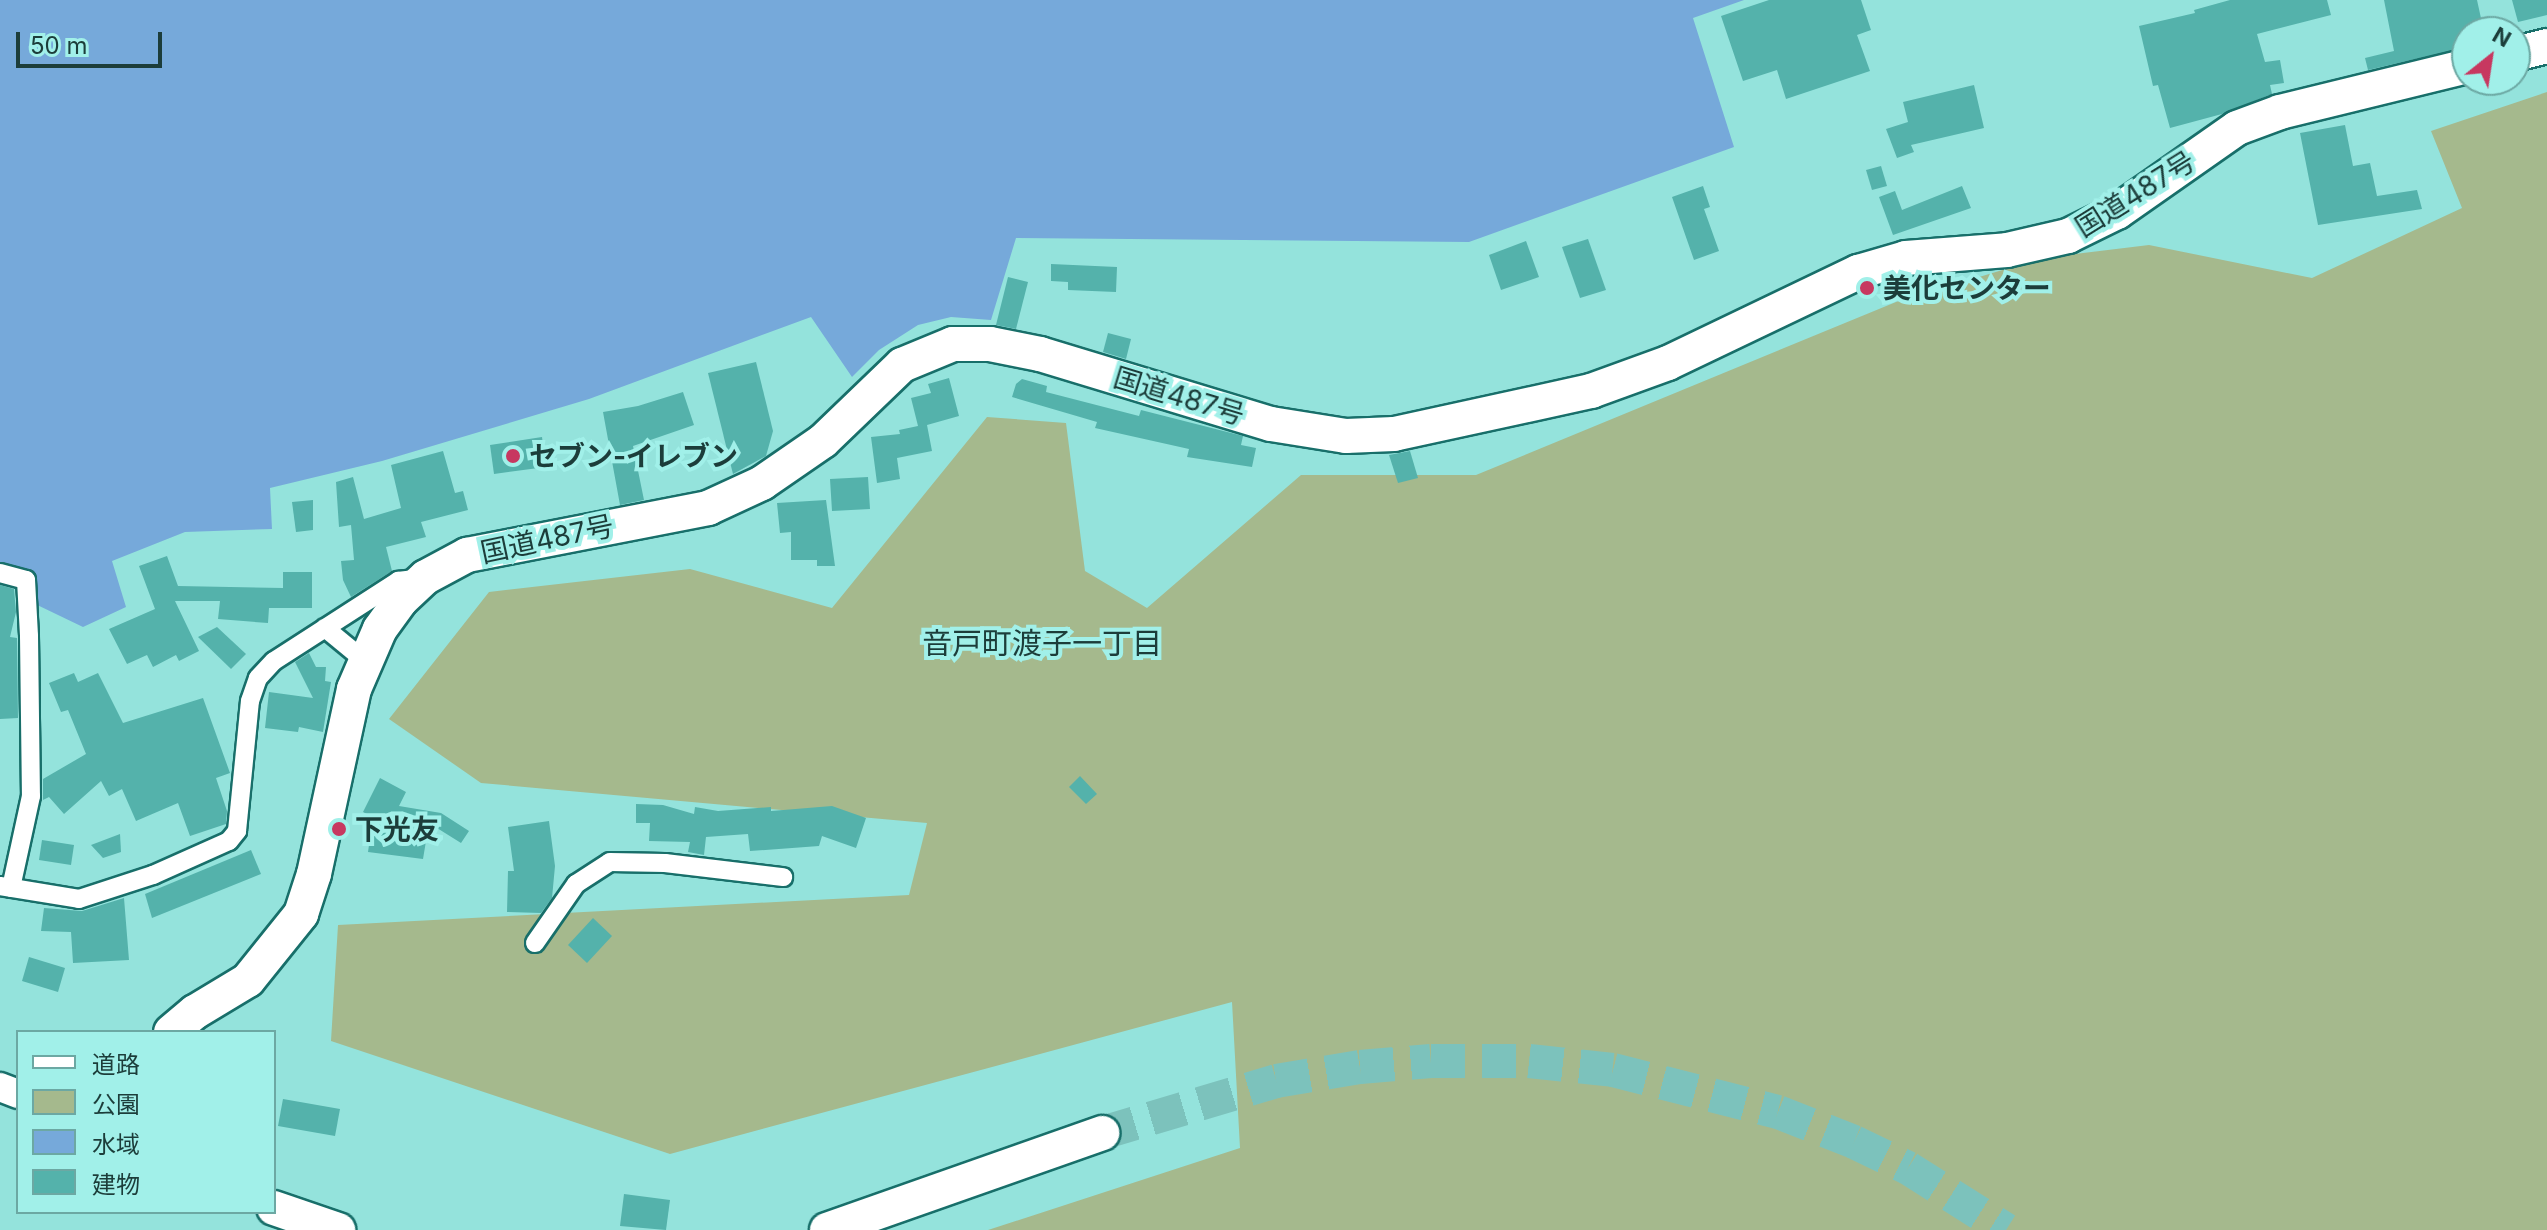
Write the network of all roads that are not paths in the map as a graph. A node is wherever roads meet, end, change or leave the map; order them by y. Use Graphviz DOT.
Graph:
graph roads {
  1 [pos="2451,70"];
  2 [pos="0,573"];
  3 [pos="426,577"];
  4 [pos="325,628"];
  5 [pos="365,661"];
  6 [pos="783,877"];
  7 [pos="6,887"];
  8 [pos="535,943"];
  9 [pos="173,1030"];
  10 [pos="1102,1133"];
  11 [pos="276,1209"];
  12 [pos="338,1230"];
  13 [pos="827,1230"];
  1 -- 3 [label="highway, 国道487号"];
  2 -- 7 [label="street"];
  3 -- 4 [label="street"];
  3 -- 5 [label="highway, 国道487号"];
  4 -- 5 [label="street"];
  4 -- 7 [label="street"];
  5 -- 9 [label="highway, 国道487号"];
  6 -- 8 [label="street"];
  10 -- 13 [label="highway"];
  11 -- 12 [label="highway"];
}
